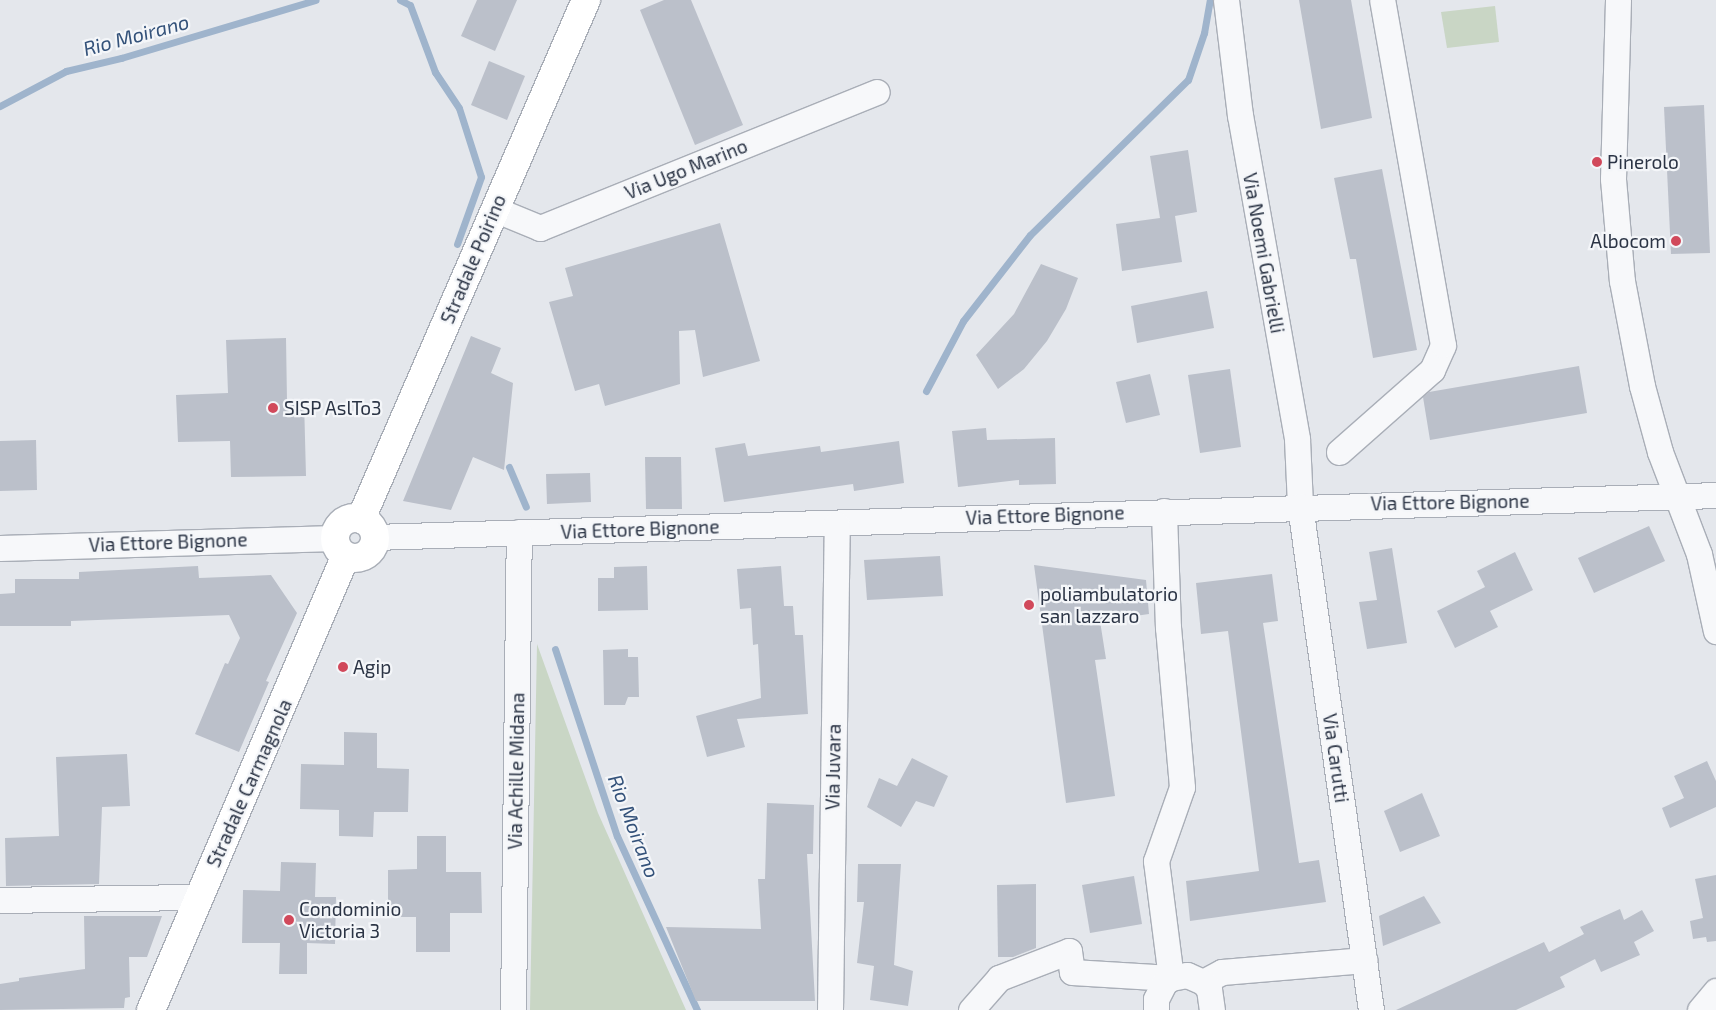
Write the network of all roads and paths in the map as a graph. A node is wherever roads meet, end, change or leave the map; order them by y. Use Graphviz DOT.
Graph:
graph roads {
  1 [pos="586,0"];
  2 [pos="1226,0"];
  3 [pos="1382,0"];
  4 [pos="1618,0"];
  5 [pos="877,92"];
  6 [pos="494,210"];
  7 [pos="1339,452"];
  8 [pos="1677,496"];
  9 [pos="1716,496"];
  10 [pos="1300,506"];
  11 [pos="1164,511"];
  12 [pos="837,524"];
  13 [pos="368,528"];
  14 [pos="519,532"];
  15 [pos="341,547"];
  16 [pos="0,548"];
  17 [pos="1716,631"];
  18 [pos="199,897"];
  19 [pos="0,900"];
  20 [pos="1364,960"];
  21 [pos="1171,978"];
  22 [pos="1203,982"];
  23 [pos="1716,991"];
  24 [pos="152,1010"];
  25 [pos="156,1010"];
  26 [pos="513,1010"];
  27 [pos="830,1010"];
  28 [pos="971,1010"];
  29 [pos="1156,1010"];
  30 [pos="1212,1010"];
  31 [pos="1371,1010"];
  32 [pos="1700,1010"];
  1 -- 6 [label="main road, Stradale Poirino"];
  2 -- 10 [label="street, Via Noemi Gabrielli"];
  3 -- 7 [label="street"];
  4 -- 8 [label="street"];
  5 -- 6 [label="street, Via Ugo Marino"];
  6 -- 13 [label="main road, Stradale Poirino"];
  8 -- 9 [label="street, Via Ettore Bignone"];
  8 -- 10 [label="street, Via Ettore Bignone"];
  8 -- 17 [label="street"];
  10 -- 11 [label="street, Via Ettore Bignone"];
  10 -- 20 [label="street, Via Carutti"];
  11 -- 12 [label="street, Via Ettore Bignone"];
  11 -- 21 [label="street"];
  12 -- 14 [label="street, Via Ettore Bignone"];
  12 -- 27 [label="street, Via Juvara"];
  13 -- 14 [label="street, Via Ettore Bignone"];
  13 -- 15 [label="main road, Stradale Poirino"];
  14 -- 26 [label="street, Via Achille Midana"];
  15 -- 16 [label="street, Via Ettore Bignone"];
  15 -- 18 [label="main road, Stradale Carmagnola"];
  18 -- 19 [label="street"];
  18 -- 24 [label="main road, Stradale Carmagnola"];
  20 -- 22 [label="street"];
  20 -- 31 [label="street, Via Carutti"];
  21 -- 22 [label="street"];
  21 -- 28 [label="street"];
  21 -- 29 [label="street"];
  22 -- 30 [label="street"];
  23 -- 32 [label="street"];
  24 -- 25 [label="street"];
}
